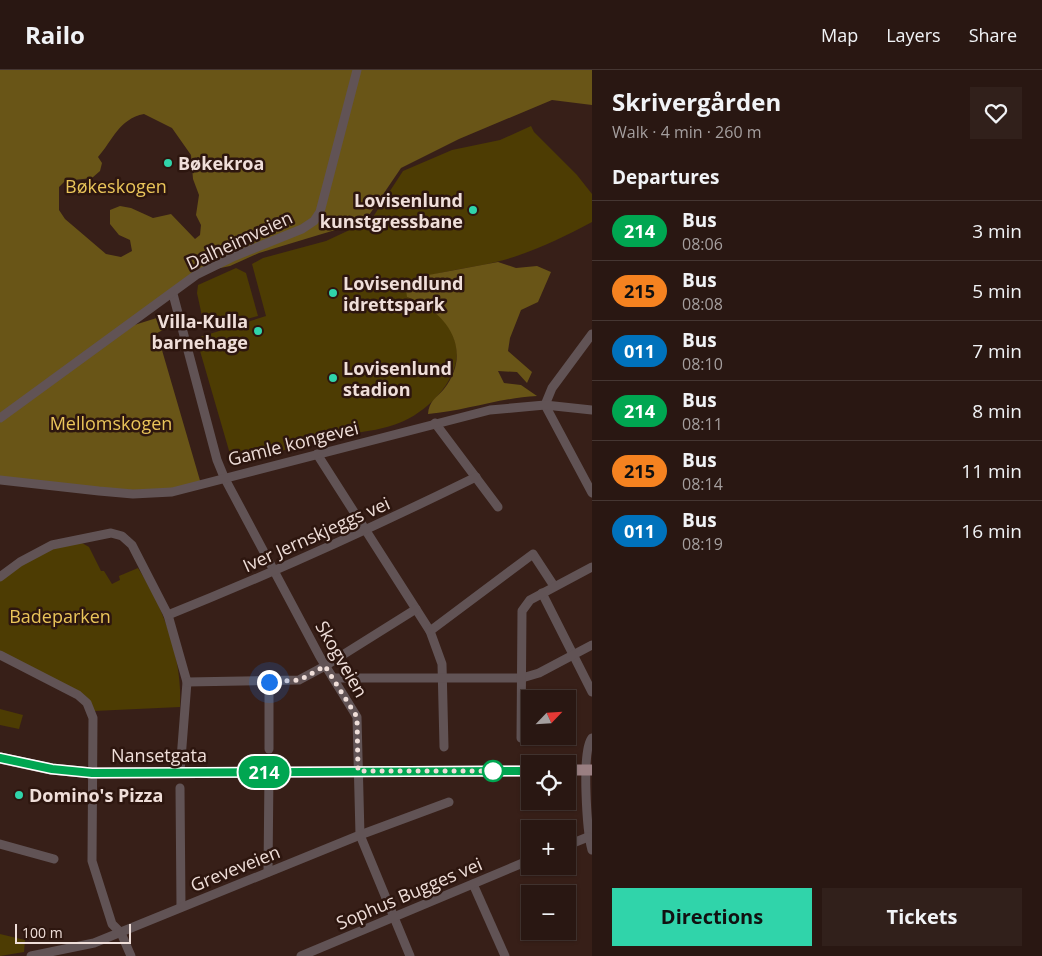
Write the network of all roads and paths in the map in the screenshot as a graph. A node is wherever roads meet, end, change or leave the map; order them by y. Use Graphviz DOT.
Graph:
graph roads {
  1 [pos="357,70"];
  2 [pos="172,294"];
  3 [pos="592,334"];
  4 [pos="545,405"];
  5 [pos="592,410"];
  6 [pos="0,418"];
  7 [pos="435,423"];
  8 [pos="317,454"];
  9 [pos="476,477"];
  10 [pos="224,478"];
  11 [pos="0,480"];
  12 [pos="592,493"];
  13 [pos="498,507"];
  14 [pos="366,532"];
  15 [pos="592,567"];
  16 [pos="275,572"];
  17 [pos="0,576"];
  18 [pos="554,586"];
  19 [pos="542,593"];
  20 [pos="416,609"];
  21 [pos="168,615"];
  22 [pos="430,631"];
  23 [pos="592,645"];
  24 [pos="0,655"];
  25 [pos="574,655"];
  26 [pos="325,666"];
  27 [pos="333,678"];
  28 [pos="444,678"];
  29 [pos="522,678"];
  30 [pos="187,682"];
  31 [pos="269,682"];
  32 [pos="522,690"];
  33 [pos="592,692"];
  34 [pos="592,738"];
  35 [pos="444,746"];
  36 [pos="269,748"];
  37 [pos="0,758"];
  38 [pos="576,770"];
  39 [pos="589,770"];
  40 [pos="358,771"];
  41 [pos="521,771"];
  42 [pos="180,772"];
  43 [pos="269,772"];
  44 [pos="92,773"];
  45 [pos="180,788"];
  46 [pos="449,802"];
  47 [pos="360,835"];
  48 [pos="588,837"];
  49 [pos="576,842"];
  50 [pos="0,844"];
  51 [pos="592,850"];
  52 [pos="54,860"];
  53 [pos="521,864"];
  54 [pos="268,872"];
  55 [pos="473,884"];
  56 [pos="181,907"];
  57 [pos="394,916"];
  58 [pos="121,933"];
  59 [pos="305,955"];
  60 [pos="35,956"];
  61 [pos="130,956"];
  62 [pos="410,956"];
  63 [pos="505,956"];
  1 -- 2 [label="street, Dalheimveien"];
  2 -- 6 [label="street"];
  2 -- 10 [label="street, Skogveien"];
  3 -- 4 [label="street"];
  4 -- 5 [label="street, Gamle kongevei"];
  4 -- 7 [label="street, Gamle kongevei"];
  4 -- 12 [label="street"];
  7 -- 8 [label="street, Gamle kongevei"];
  7 -- 9 [label="street"];
  8 -- 10 [label="street, Gamle kongevei"];
  8 -- 14 [label="street"];
  9 -- 13 [label="street"];
  9 -- 14 [label="street, Iver Jernskjeggs vei"];
  10 -- 11 [label="street, Gamle kongevei"];
  10 -- 16 [label="street, Skogveien"];
  14 -- 16 [label="street, Iver Jernskjeggs vei"];
  14 -- 20 [label="street"];
  15 -- 18 [label="street"];
  16 -- 21 [label="street, Iver Jernskjeggs vei"];
  16 -- 26 [label="street, Skogveien"];
  17 -- 21 [label="street"];
  18 -- 19 [label="street"];
  18 -- 22 [label="street"];
  19 -- 25 [label="street"];
  19 -- 29 [label="street"];
  20 -- 22 [label="street"];
  20 -- 26 [label="street"];
  21 -- 30 [label="street"];
  22 -- 28 [label="street"];
  23 -- 25 [label="street"];
  24 -- 44 [label="street"];
  25 -- 29 [label="street"];
  25 -- 33 [label="street"];
  26 -- 27 [label="street, Skogveien"];
  26 -- 31 [label="street"];
  27 -- 28 [label="street"];
  27 -- 40 [label="street, Skogveien"];
  28 -- 29 [label="street"];
  28 -- 35 [label="street"];
  29 -- 32 [label="street"];
  30 -- 31 [label="street"];
  30 -- 42 [label="street"];
  31 -- 36 [label="street"];
  34 -- 39 [label="street"];
  37 -- 44 [label="main road, Nansetgata"];
  38 -- 39 [label="main road"];
  39 -- 48 [label="street"];
  40 -- 41 [label="main road, Nansetgata"];
  40 -- 43 [label="main road, Nansetgata"];
  40 -- 47 [label="street, Skogveien"];
  42 -- 43 [label="main road, Nansetgata"];
  42 -- 44 [label="main road, Nansetgata"];
  43 -- 54 [label="street"];
  44 -- 58 [label="street"];
  45 -- 56 [label="street"];
  46 -- 47 [label="street, Greveveien"];
  47 -- 54 [label="street, Greveveien"];
  47 -- 57 [label="street, Skogveien"];
  48 -- 49 [label="street"];
  48 -- 51 [label="street"];
  50 -- 52 [label="street"];
  53 -- 55 [label="street, Sophus Bugges vei"];
  54 -- 56 [label="street, Greveveien"];
  55 -- 57 [label="street, Sophus Bugges vei"];
  55 -- 63 [label="street"];
  56 -- 58 [label="street, Greveveien"];
  57 -- 59 [label="street, Sophus Bugges vei"];
  57 -- 62 [label="street, Skogveien"];
  58 -- 60 [label="street, Greveveien"];
  58 -- 61 [label="street"];
}
